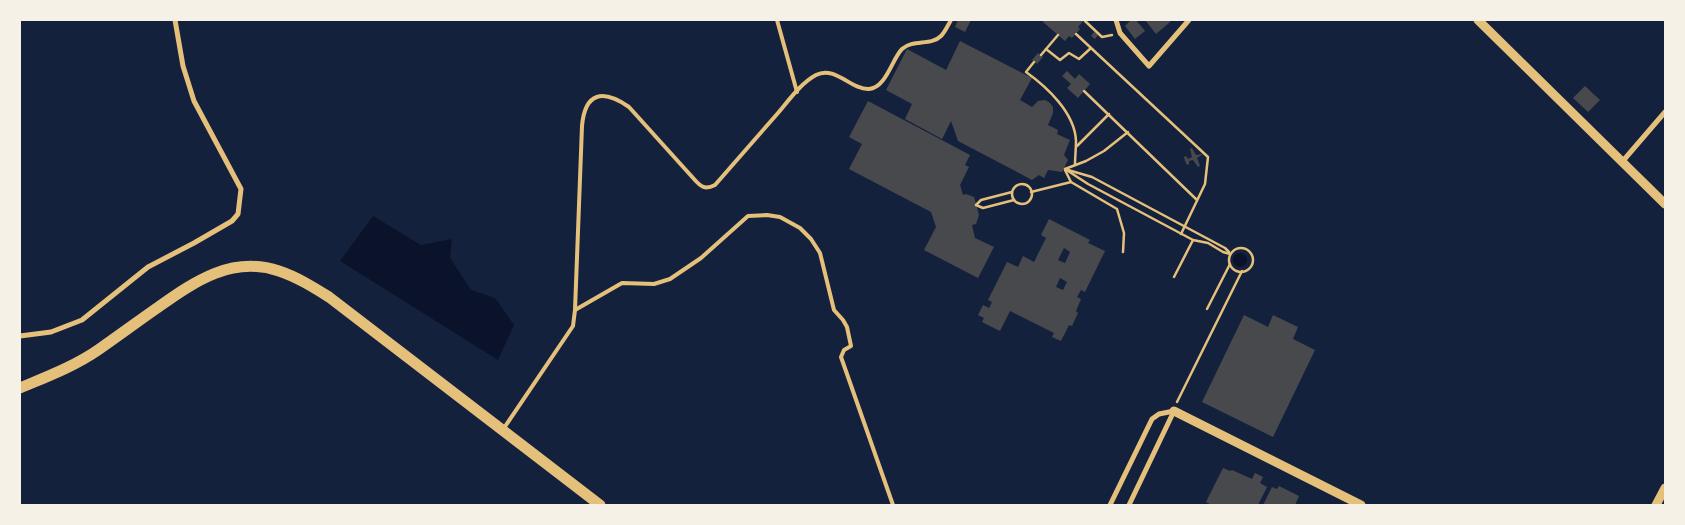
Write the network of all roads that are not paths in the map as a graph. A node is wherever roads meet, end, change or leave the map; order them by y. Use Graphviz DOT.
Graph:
graph roads {
  1 [pos="175,20"];
  2 [pos="777,20"];
  3 [pos="951,20"];
  4 [pos="1116,20"];
  5 [pos="1189,20"];
  6 [pos="1478,20"];
  7 [pos="797,92"];
  8 [pos="1665,112"];
  9 [pos="1622,162"];
  10 [pos="1665,204"];
  11 [pos="575,310"];
  12 [pos="20,336"];
  13 [pos="20,388"];
  14 [pos="1174,411"];
  15 [pos="503,430"];
  16 [pos="1665,488"];
  17 [pos="600,505"];
  18 [pos="893,505"];
  19 [pos="1110,505"];
  20 [pos="1129,505"];
  21 [pos="1361,505"];
  22 [pos="1656,505"];
  1 -- 12 [label="street"];
  2 -- 7 [label="lane"];
  3 -- 7 [label="lane"];
  4 -- 5 [label="street"];
  6 -- 9 [label="street"];
  7 -- 11 [label="lane"];
  8 -- 9 [label="street"];
  9 -- 10 [label="street"];
  11 -- 15 [label="lane"];
  11 -- 18 [label="lane"];
  13 -- 15 [label="main road"];
  14 -- 19 [label="street"];
  14 -- 20 [label="street"];
  14 -- 21 [label="street"];
  15 -- 17 [label="main road"];
  16 -- 22 [label="street"];
}
